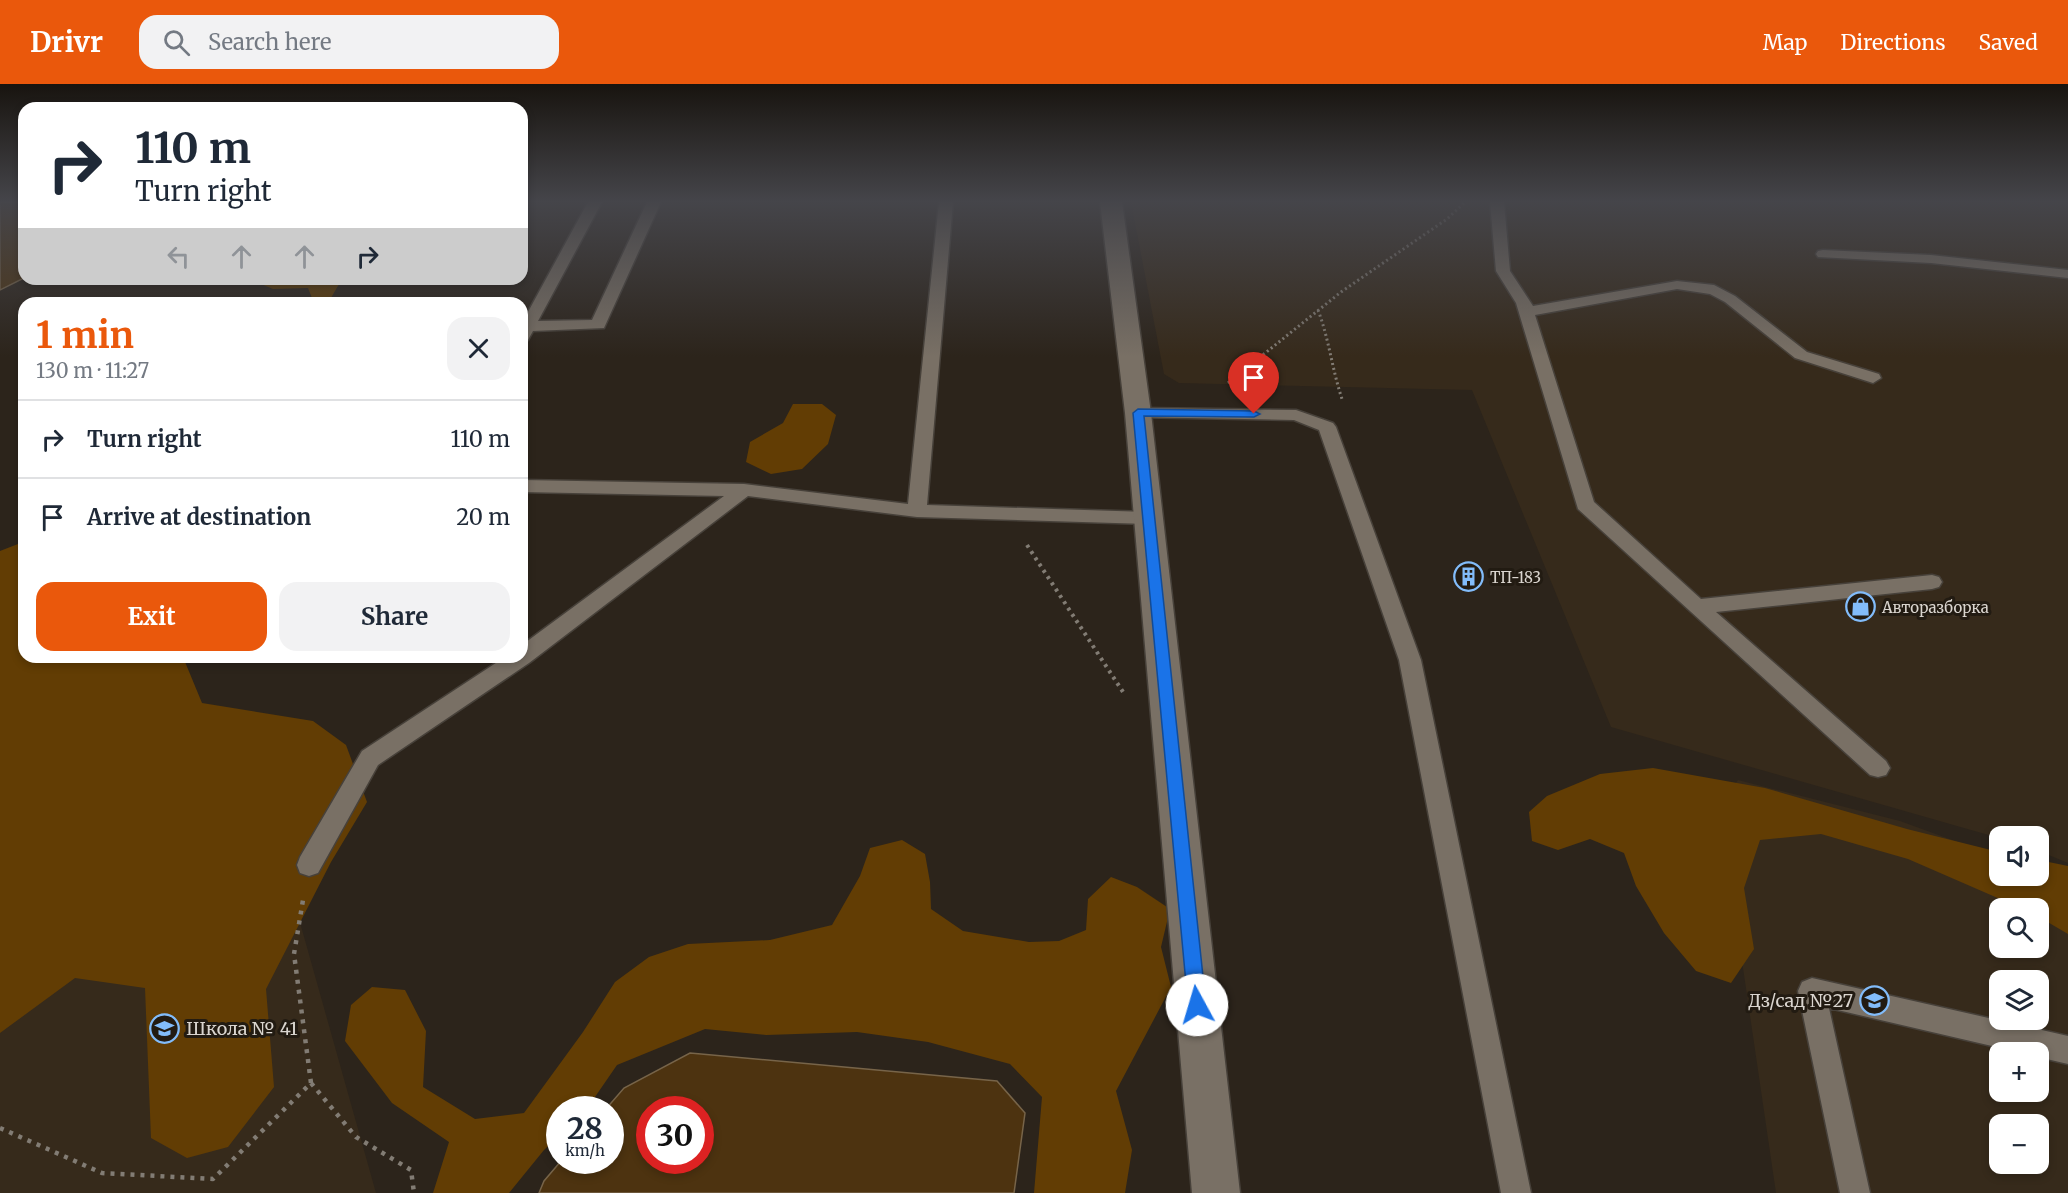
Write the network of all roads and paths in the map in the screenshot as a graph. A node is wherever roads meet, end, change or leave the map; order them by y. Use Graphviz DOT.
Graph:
graph roads {
  1 [pos="567,254"];
  2 [pos="630,254"];
  3 [pos="941,254"];
  4 [pos="1118,254"];
  5 [pos="1398,254"];
  6 [pos="1502,254"];
  7 [pos="1823,254"];
  8 [pos="2068,274"];
  9 [pos="1318,310"];
  10 [pos="1527,312"];
  11 [pos="528,326"];
  12 [pos="528,332"];
  13 [pos="1873,378"];
  14 [pos="1138,413"];
  15 [pos="1193,413"];
  16 [pos="1327,427"];
  17 [pos="528,486"];
  18 [pos="744,490"];
  19 [pos="917,512"];
  20 [pos="1007,514"];
  21 [pos="1148,518"];
  22 [pos="1932,582"];
  23 [pos="1697,607"];
  24 [pos="528,652"];
  25 [pos="512,663"];
  26 [pos="1129,702"];
  27 [pos="1878,768"];
  28 [pos="309,866"];
  29 [pos="2068,1050"];
  30 [pos="311,1083"];
  31 [pos="0,1128"];
  32 [pos="414,1193"];
  33 [pos="1216,1193"];
  34 [pos="1516,1193"];
  35 [pos="1855,1193"];
  1 -- 11 [label="lane"];
  2 -- 12 [label="lane"];
  3 -- 19 [label="lane"];
  4 -- 14 [label="street"];
  5 -- 9 [label="path"];
  6 -- 10 [label="lane"];
  7 -- 8 [label="lane"];
  9 -- 15 [label="path"];
  9 -- 16 [label="path"];
  10 -- 13 [label="lane"];
  10 -- 23 [label="lane"];
  14 -- 15 [label="lane"];
  14 -- 21 [label="street"];
  15 -- 16 [label="lane"];
  16 -- 34 [label="lane"];
  17 -- 18 [label="lane"];
  18 -- 19 [label="lane"];
  18 -- 24 [label="lane"];
  19 -- 20 [label="lane"];
  20 -- 21 [label="lane"];
  20 -- 26 [label="path"];
  21 -- 33 [label="street"];
  22 -- 23 [label="lane"];
  23 -- 27 [label="lane"];
  25 -- 28 [label="lane"];
  28 -- 30 [label="path"];
  29 -- 35 [label="lane"];
  30 -- 31 [label="path"];
  30 -- 32 [label="path"];
}
